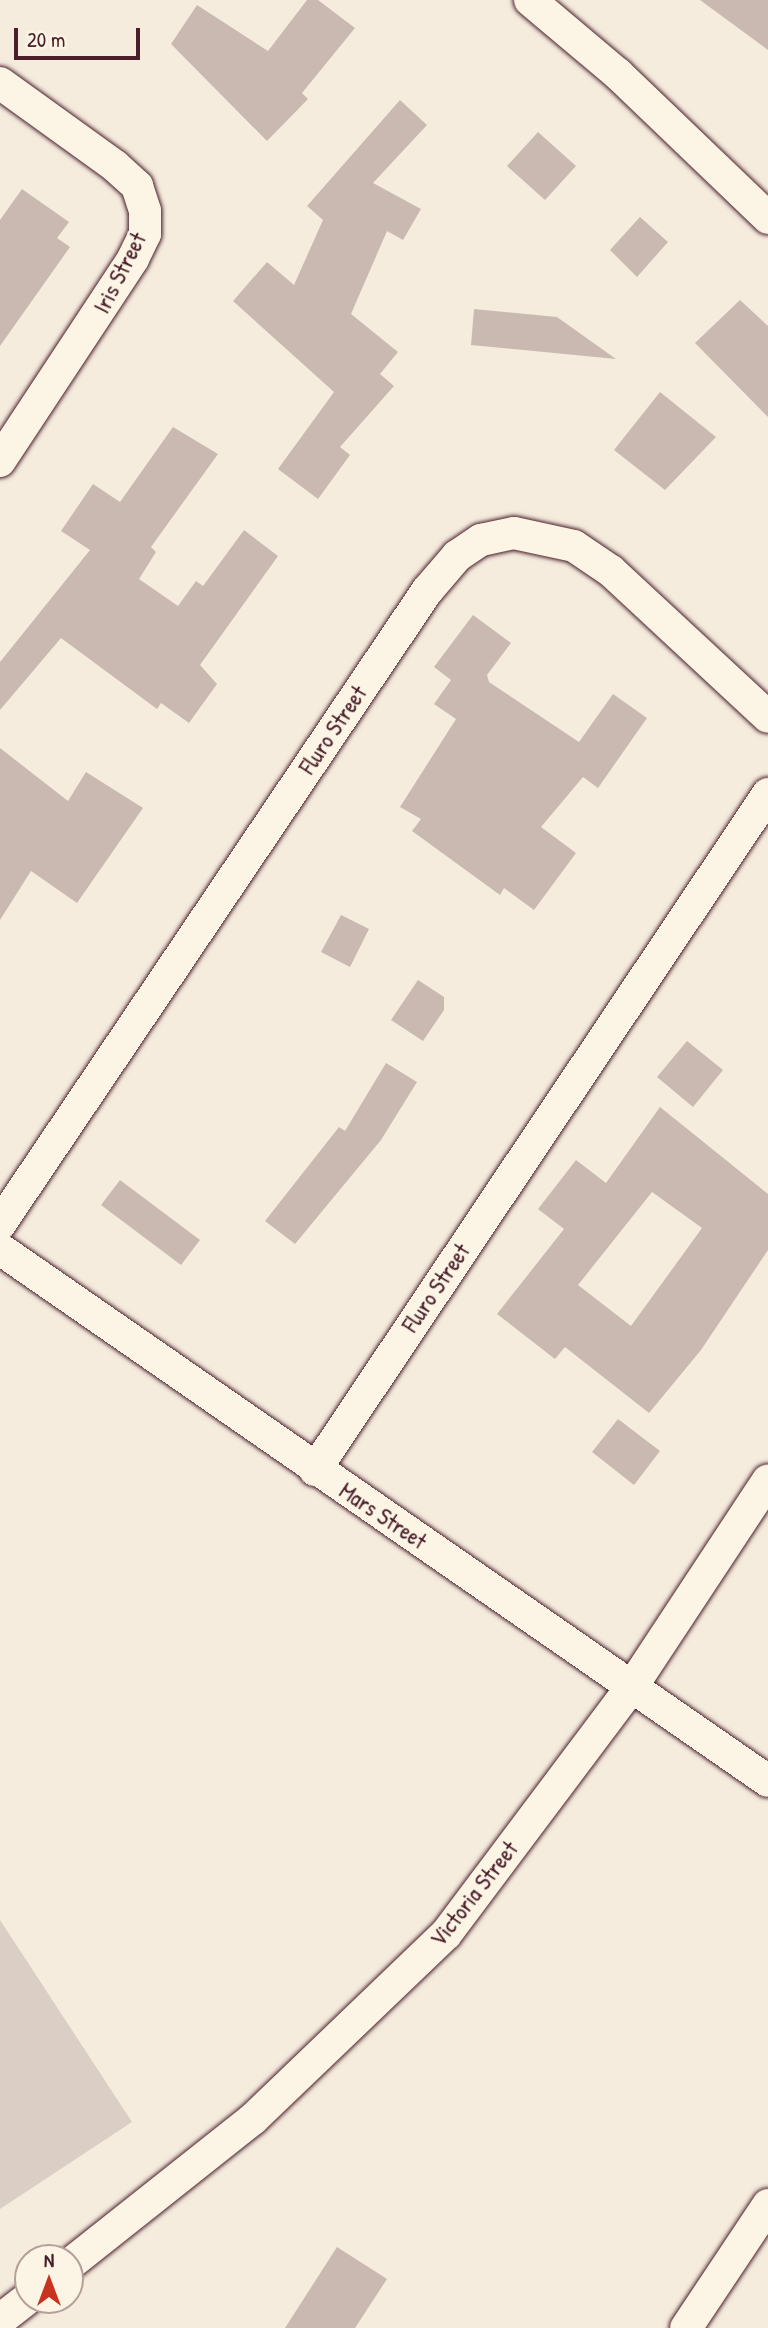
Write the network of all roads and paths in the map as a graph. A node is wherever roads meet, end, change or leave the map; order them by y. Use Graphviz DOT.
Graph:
graph roads {
  1 [pos="533,1"];
  2 [pos="0,83"];
  3 [pos="768,218"];
  4 [pos="0,461"];
  5 [pos="768,717"];
  6 [pos="768,793"];
  7 [pos="0,1224"];
  8 [pos="0,1249"];
  9 [pos="315,1470"];
  10 [pos="768,1480"];
  11 [pos="633,1685"];
  12 [pos="768,1781"];
  13 [pos="768,2205"];
  14 [pos="84,2253"];
  15 [pos="14,2309"];
  16 [pos="0,2320"];
  17 [pos="686,2328"];
  1 -- 3 [label="street"];
  2 -- 4 [label="street, Iris Street"];
  5 -- 7 [label="street, Fluro Street"];
  6 -- 9 [label="street, Fluro Street"];
  8 -- 9 [label="street, Mars Street"];
  9 -- 11 [label="street, Mars Street"];
  10 -- 11 [label="street, Victoria Street"];
  11 -- 12 [label="street, Mars Street"];
  11 -- 14 [label="street, Victoria Street"];
  13 -- 17 [label="street"];
  15 -- 16 [label="street"];
}
